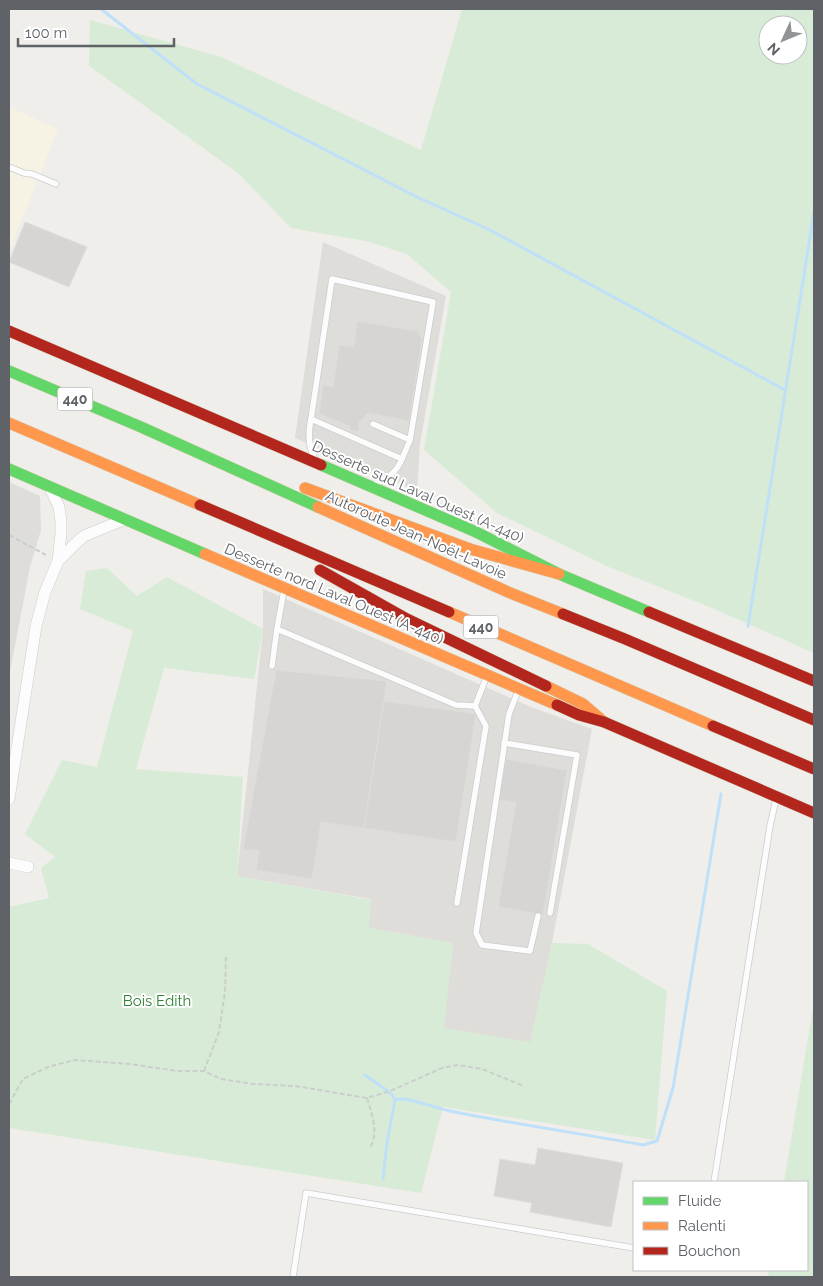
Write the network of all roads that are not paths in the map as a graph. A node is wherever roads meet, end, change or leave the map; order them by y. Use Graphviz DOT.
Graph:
graph roads {
  1 [pos="9,167"];
  2 [pos="56,184"];
  3 [pos="9,331"];
  4 [pos="9,371"];
  5 [pos="312,419"];
  6 [pos="9,423"];
  7 [pos="373,424"];
  8 [pos="140,427"];
  9 [pos="410,440"];
  10 [pos="402,459"];
  11 [pos="316,463"];
  12 [pos="9,469"];
  13 [pos="369,486"];
  14 [pos="50,488"];
  15 [pos="222,515"];
  16 [pos="123,520"];
  17 [pos="58,561"];
  18 [pos="560,574"];
  19 [pos="284,589"];
  20 [pos="277,629"];
  21 [pos="272,666"];
  22 [pos="487,676"];
  23 [pos="814,681"];
  24 [pos="518,690"];
  25 [pos="474,706"];
  26 [pos="814,720"];
  27 [pos="604,722"];
  28 [pos="504,743"];
  29 [pos="814,769"];
  30 [pos="777,797"];
  31 [pos="9,799"];
  32 [pos="814,814"];
  33 [pos="9,863"];
  34 [pos="28,867"];
  35 [pos="457,903"];
  36 [pos="550,914"];
  37 [pos="538,916"];
  38 [pos="714,1181"];
  39 [pos="633,1248"];
  40 [pos="293,1277"];
  1 -- 2 [label="lane"];
  3 -- 11 [label="main road, Desserte sud Laval Ouest (A-440)"];
  4 -- 8 [label="main road, Autoroute Jean-Noël-Lavoie / 440"];
  5 -- 9 [label="lane"];
  5 -- 10 [label="lane"];
  5 -- 11 [label="lane"];
  6 -- 15 [label="main road, 440"];
  7 -- 9 [label="lane"];
  8 -- 18 [label="main road"];
  8 -- 26 [label="main road, Autoroute Jean-Noël-Lavoie / 440"];
  9 -- 10 [label="lane"];
  10 -- 13 [label="lane"];
  11 -- 13 [label="main road, Desserte sud Laval Ouest (A-440)"];
  12 -- 14 [label="main road, Desserte nord Laval Ouest (A-440)"];
  13 -- 18 [label="main road, Desserte sud Laval Ouest (A-440)"];
  14 -- 16 [label="main road, Desserte nord Laval Ouest (A-440)"];
  14 -- 17 [label="street"];
  15 -- 27 [label="main road"];
  15 -- 29 [label="main road, 440"];
  16 -- 17 [label="street"];
  16 -- 19 [label="main road, Desserte nord Laval Ouest (A-440)"];
  17 -- 31 [label="street"];
  18 -- 23 [label="main road, Desserte sud Laval Ouest (A-440)"];
  19 -- 20 [label="lane"];
  19 -- 22 [label="main road, Desserte nord Laval Ouest (A-440)"];
  20 -- 21 [label="lane"];
  20 -- 25 [label="lane"];
  22 -- 24 [label="main road, Desserte nord Laval Ouest (A-440)"];
  22 -- 25 [label="lane"];
  24 -- 27 [label="main road, Desserte nord Laval Ouest (A-440)"];
  24 -- 28 [label="lane"];
  25 -- 35 [label="lane"];
  27 -- 30 [label="main road, Desserte nord Laval Ouest (A-440)"];
  28 -- 36 [label="lane"];
  28 -- 37 [label="lane"];
  30 -- 32 [label="main road, Desserte nord Laval Ouest (A-440)"];
  30 -- 38 [label="lane"];
  33 -- 34 [label="street"];
  39 -- 40 [label="lane"];
}
